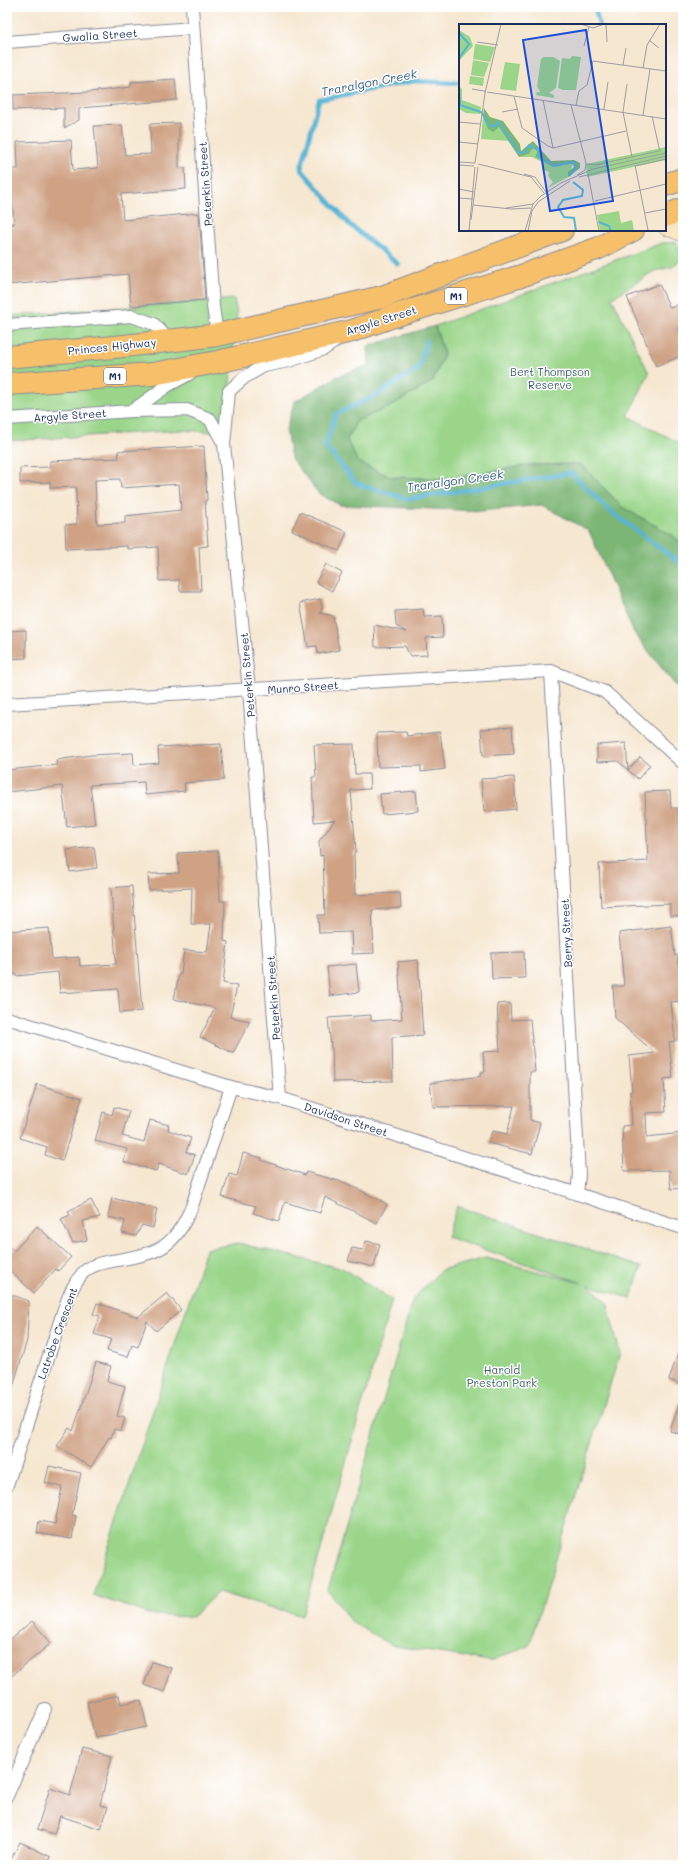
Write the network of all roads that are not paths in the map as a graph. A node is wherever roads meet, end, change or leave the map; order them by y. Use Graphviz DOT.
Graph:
graph roads {
  1 [pos="192,7"];
  2 [pos="193,28"];
  3 [pos="7,42"];
  4 [pos="683,178"];
  5 [pos="666,185"];
  6 [pos="683,209"];
  7 [pos="666,216"];
  8 [pos="666,226"];
  9 [pos="559,231"];
  10 [pos="631,231"];
  11 [pos="683,233"];
  12 [pos="7,325"];
  13 [pos="352,331"];
  14 [pos="217,334"];
  15 [pos="169,340"];
  16 [pos="7,357"];
  17 [pos="222,361"];
  18 [pos="7,362"];
  19 [pos="156,383"];
  20 [pos="7,384"];
  21 [pos="132,411"];
  22 [pos="7,419"];
  23 [pos="224,444"];
  24 [pos="551,671"];
  25 [pos="249,690"];
  26 [pos="7,704"];
  27 [pos="683,763"];
  28 [pos="7,1018"];
  29 [pos="230,1087"];
  30 [pos="280,1098"];
  31 [pos="577,1194"];
  32 [pos="683,1228"];
  33 [pos="7,1484"];
  34 [pos="45,1709"];
  35 [pos="7,1796"];
  1 -- 2 [label="street, Peterkin Street"];
  2 -- 3 [label="street, Gwalia Street"];
  2 -- 14 [label="street, Peterkin Street"];
  4 -- 5 [label="highway"];
  6 -- 7 [label="highway"];
  8 -- 11 [label="main road"];
  9 -- 14 [label="highway, Argyle Street / M1"];
  10 -- 13 [label="highway, Argyle Street / M1"];
  12 -- 15 [label="street"];
  13 -- 17 [label="highway, Argyle Street / M1"];
  13 -- 23 [label="street, Peterkin Street"];
  14 -- 15 [label="highway, Princes Highway / M1"];
  14 -- 17 [label="highway, Peterkin Street"];
  15 -- 16 [label="highway, Princes Highway / M1"];
  17 -- 19 [label="highway, M1"];
  18 -- 19 [label="highway"];
  19 -- 20 [label="highway, M1"];
  19 -- 21 [label="street"];
  21 -- 22 [label="street, Argyle Street"];
  21 -- 23 [label="street, Argyle Street"];
  23 -- 25 [label="street, Peterkin Street"];
  24 -- 25 [label="street, Munro Street"];
  24 -- 27 [label="street"];
  24 -- 31 [label="street, Berry Street"];
  25 -- 26 [label="street, Munro Street"];
  25 -- 30 [label="street, Peterkin Street"];
  28 -- 29 [label="street, Davidson Street"];
  29 -- 30 [label="street, Davidson Street"];
  29 -- 33 [label="street, Latrobe Crescent"];
  30 -- 31 [label="street, Davidson Street"];
  31 -- 32 [label="street, Davidson Street"];
  34 -- 35 [label="street"];
}
